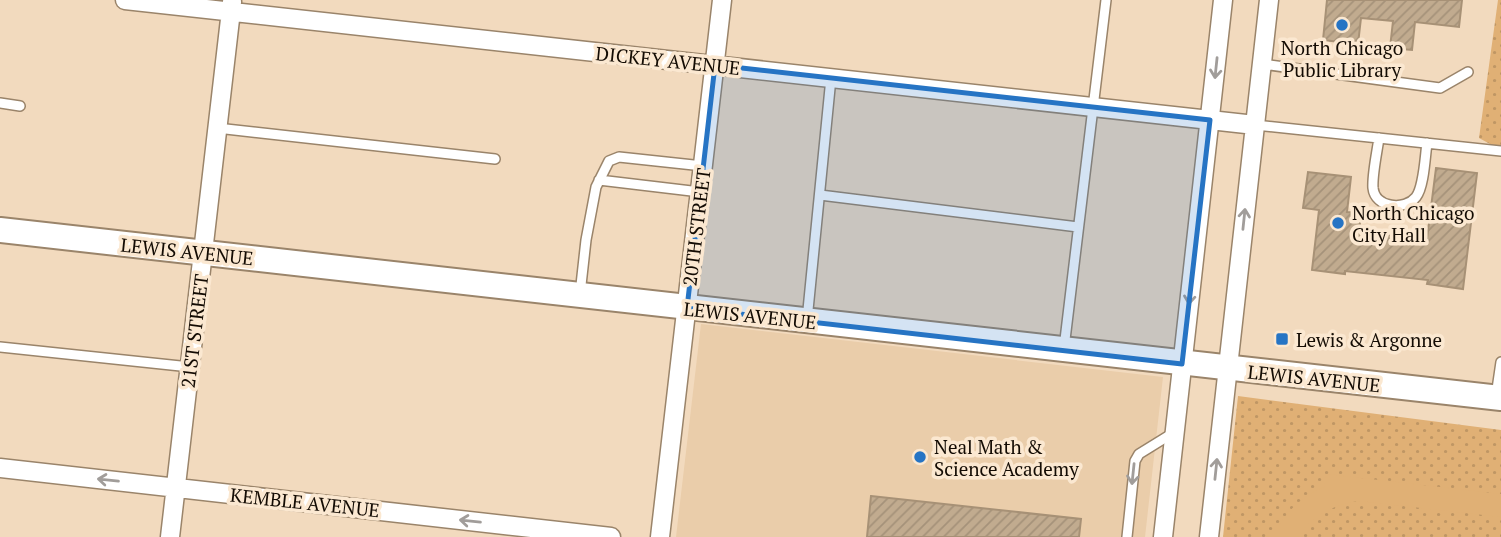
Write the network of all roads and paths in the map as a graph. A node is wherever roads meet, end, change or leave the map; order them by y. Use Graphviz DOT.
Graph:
graph roads {
  1 [pos="125,0"];
  2 [pos="722,0"];
  3 [pos="1106,0"];
  4 [pos="1223,0"];
  5 [pos="1269,0"];
  6 [pos="232,6"];
  7 [pos="1262,64"];
  8 [pos="715,65"];
  9 [pos="1468,72"];
  10 [pos="831,78"];
  11 [pos="0,103"];
  12 [pos="20,106"];
  13 [pos="1093,107"];
  14 [pos="1210,120"];
  15 [pos="1255,125"];
  16 [pos="217,128"];
  17 [pos="1379,138"];
  18 [pos="1427,143"];
  19 [pos="1501,151"];
  20 [pos="495,159"];
  21 [pos="703,166"];
  22 [pos="599,180"];
  23 [pos="700,192"];
  24 [pos="820,195"];
  25 [pos="1078,227"];
  26 [pos="0,230"];
  27 [pos="203,253"];
  28 [pos="580,295"];
  29 [pos="687,307"];
  30 [pos="807,321"];
  31 [pos="0,347"];
  32 [pos="1064,350"];
  33 [pos="1501,362"];
  34 [pos="1182,364"];
  35 [pos="190,367"];
  36 [pos="1227,369"];
  37 [pos="1498,398"];
  38 [pos="1175,432"];
  39 [pos="0,468"];
  40 [pos="176,488"];
  41 [pos="170,537"];
  42 [pos="611,537"];
  43 [pos="660,537"];
  44 [pos="1126,537"];
  45 [pos="1163,537"];
  46 [pos="1209,537"];
  1 -- 6 [label="street, DICKEY AVENUE"];
  2 -- 8 [label="street, 20TH STREET"];
  3 -- 13 [label="lane"];
  4 -- 14 [label="street, one-way"];
  5 -- 7 [label="street"];
  6 -- 8 [label="street, DICKEY AVENUE"];
  6 -- 16 [label="street, 21ST STREET"];
  7 -- 9 [label="lane"];
  7 -- 15 [label="street"];
  8 -- 10 [label="street, DICKEY AVENUE"];
  8 -- 21 [label="street, 20TH STREET"];
  10 -- 13 [label="street, DICKEY AVENUE"];
  10 -- 24 [label="lane"];
  11 -- 12 [label="lane"];
  13 -- 14 [label="street, DICKEY AVENUE"];
  13 -- 25 [label="lane"];
  14 -- 15 [label="street, DICKEY AVENUE"];
  14 -- 34 [label="street, one-way"];
  15 -- 17 [label="lane"];
  36 -- 15 [label="street, one-way"];
  16 -- 20 [label="lane"];
  16 -- 27 [label="street, 21ST STREET"];
  17 -- 18 [label="lane"];
  17 -- 18 [label="lane"];
  18 -- 19 [label="lane"];
  21 -- 22 [label="lane"];
  21 -- 23 [label="street, 20TH STREET"];
  22 -- 23 [label="lane"];
  22 -- 28 [label="lane"];
  23 -- 29 [label="street, 20TH STREET"];
  24 -- 25 [label="lane"];
  24 -- 30 [label="lane"];
  25 -- 32 [label="lane"];
  26 -- 27 [label="main road, LEWIS AVENUE"];
  27 -- 28 [label="main road, LEWIS AVENUE"];
  27 -- 35 [label="street, 21ST STREET"];
  28 -- 29 [label="main road, LEWIS AVENUE"];
  29 -- 30 [label="main road, LEWIS AVENUE"];
  29 -- 43 [label="street, 20TH STREET"];
  30 -- 32 [label="main road, LEWIS AVENUE"];
  31 -- 35 [label="lane"];
  32 -- 34 [label="main road, LEWIS AVENUE"];
  33 -- 37 [label="lane"];
  34 -- 36 [label="main road, LEWIS AVENUE"];
  34 -- 38 [label="street"];
  35 -- 40 [label="street, 21ST STREET"];
  36 -- 37 [label="main road, LEWIS AVENUE"];
  46 -- 36 [label="street, one-way"];
  38 -- 44 [label="lane, one-way"];
  38 -- 45 [label="street"];
  40 -- 39 [label="street, KEMBLE AVENUE, one-way"];
  40 -- 41 [label="street, 21ST STREET"];
  42 -- 40 [label="street, KEMBLE AVENUE, one-way"];
}
